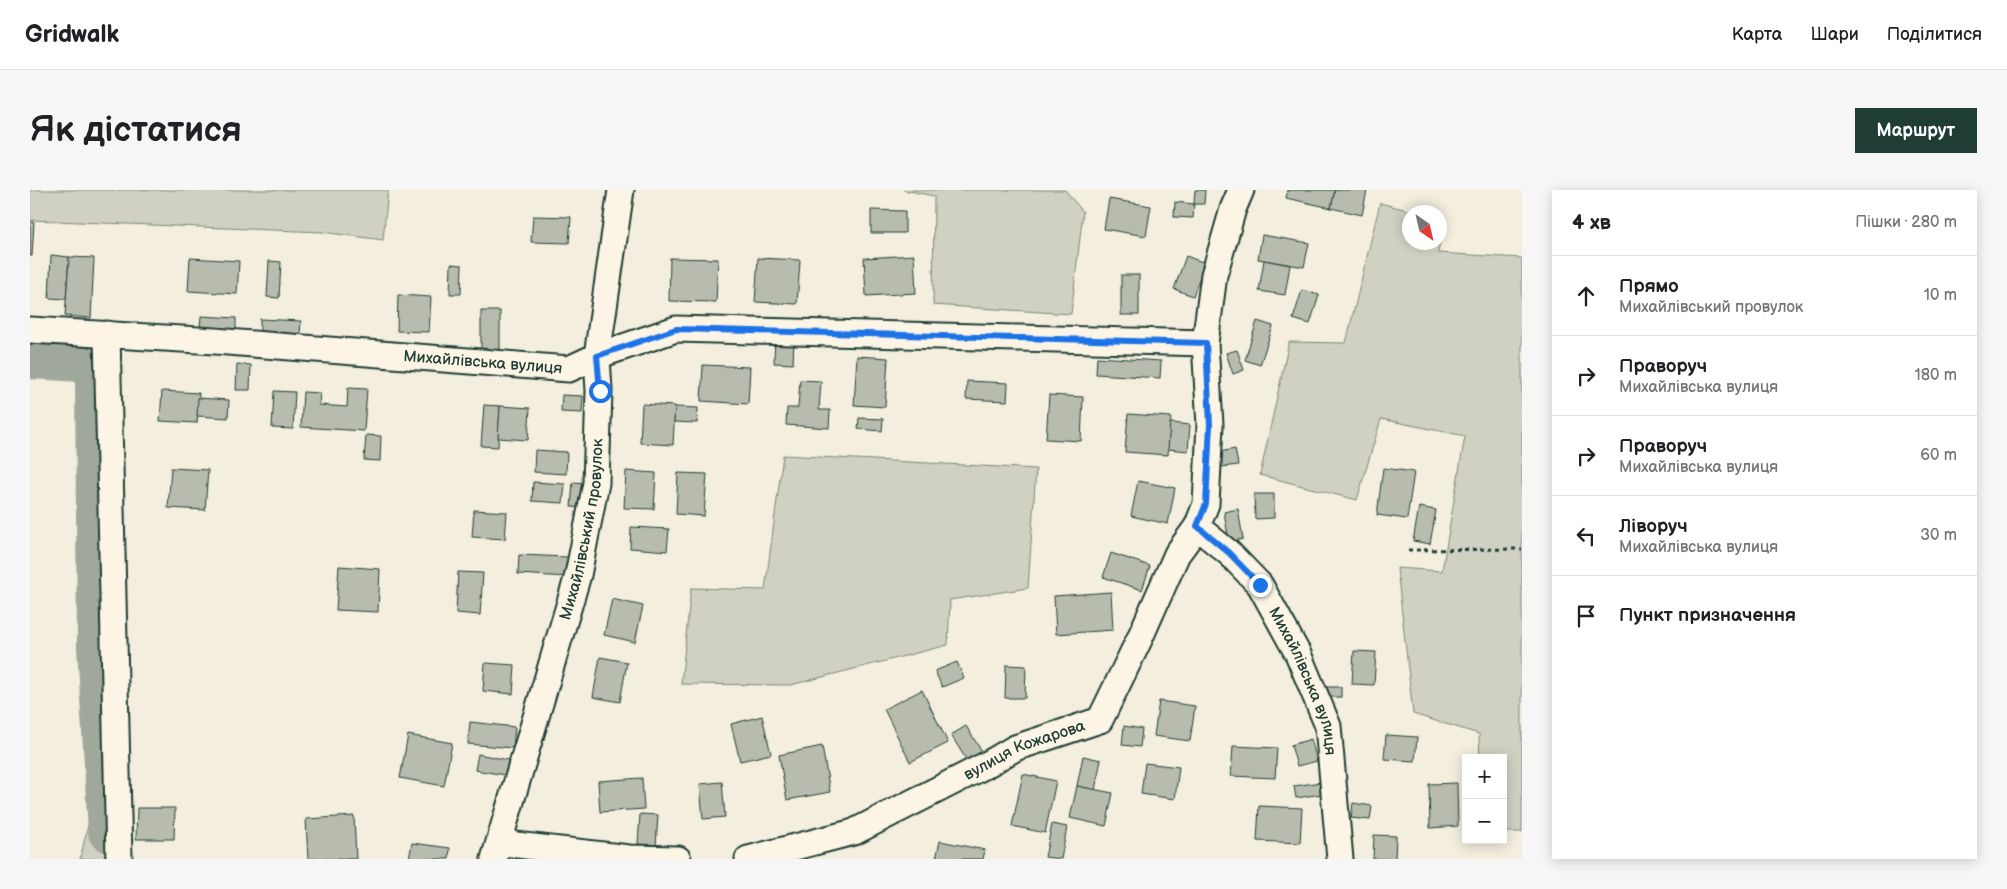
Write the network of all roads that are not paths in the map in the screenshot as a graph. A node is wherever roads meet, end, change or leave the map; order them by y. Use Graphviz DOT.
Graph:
graph roads {
  1 [pos="621,190"];
  2 [pos="1241,190"];
  3 [pos="30,330"];
  4 [pos="107,334"];
  5 [pos="1206,343"];
  6 [pos="597,356"];
  7 [pos="1197,526"];
  8 [pos="497,851"];
  9 [pos="119,859"];
  10 [pos="678,859"];
  11 [pos="748,859"];
  12 [pos="1340,859"];
  1 -- 6 [label="street, Михайлівський провулок"];
  2 -- 5 [label="street"];
  3 -- 4 [label="street, Михайлівська вулиця"];
  4 -- 6 [label="street, Михайлівська вулиця"];
  4 -- 9 [label="street"];
  5 -- 6 [label="street, Михайлівська вулиця"];
  5 -- 7 [label="street"];
  6 -- 8 [label="street, Михайлівський провулок"];
  7 -- 11 [label="street, вулиця Кожарова"];
  7 -- 12 [label="street, Михайлівська вулиця"];
  8 -- 10 [label="street"];
}
